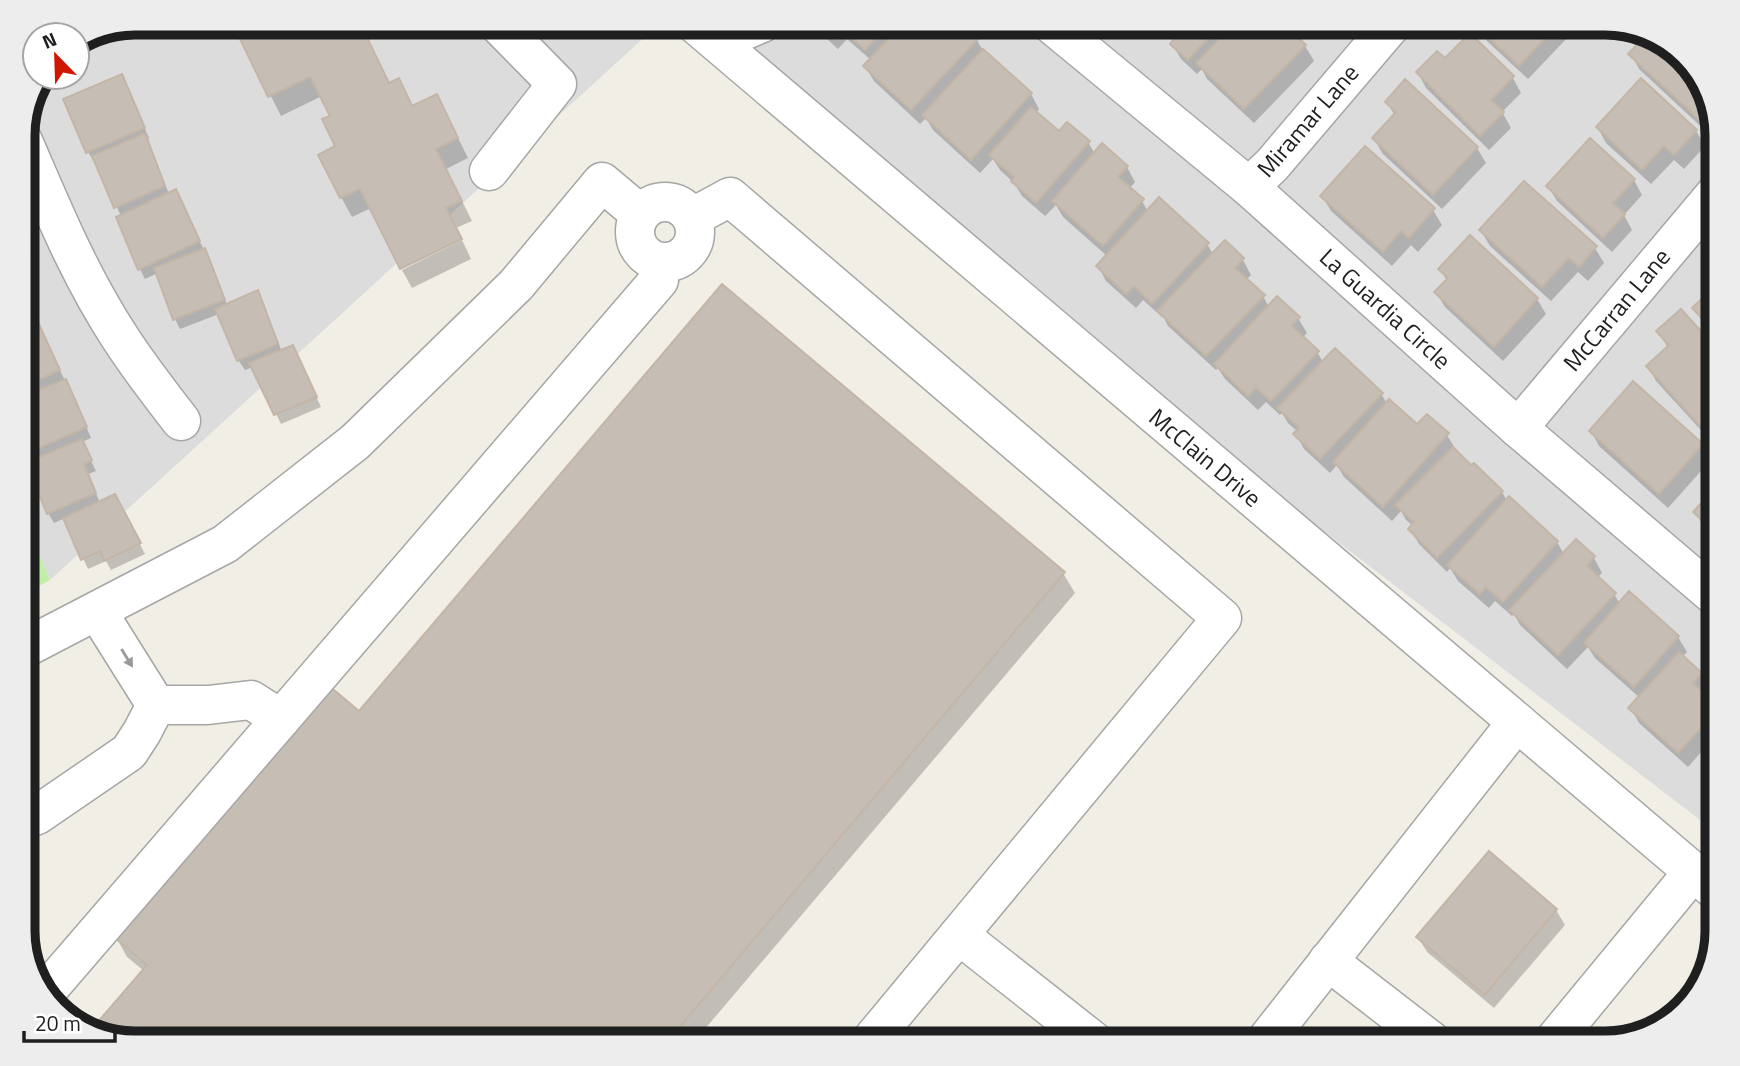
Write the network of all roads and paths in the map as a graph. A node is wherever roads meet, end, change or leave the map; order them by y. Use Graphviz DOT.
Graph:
graph roads {
  1 [pos="513,35"];
  2 [pos="719,35"];
  3 [pos="1065,35"];
  4 [pos="1383,35"];
  5 [pos="35,169"];
  6 [pos="488,171"];
  7 [pos="1249,187"];
  8 [pos="1705,206"];
  9 [pos="640,214"];
  10 [pos="693,217"];
  11 [pos="661,262"];
  12 [pos="181,421"];
  13 [pos="1518,428"];
  14 [pos="1705,588"];
  15 [pos="97,611"];
  16 [pos="35,643"];
  17 [pos="156,705"];
  18 [pos="281,719"];
  19 [pos="1517,722"];
  20 [pos="35,816"];
  21 [pos="1705,882"];
  22 [pos="959,935"];
  23 [pos="1328,961"];
  24 [pos="51,986"];
  25 [pos="879,1031"];
  26 [pos="1081,1031"];
  27 [pos="1273,1031"];
  28 [pos="1418,1031"];
  29 [pos="1563,1031"];
  1 -- 6 [label="street"];
  2 -- 19 [label="street, McClain Drive"];
  3 -- 7 [label="street, La Guardia Circle"];
  4 -- 7 [label="street, Miramar Lane"];
  5 -- 12 [label="street"];
  7 -- 13 [label="street, La Guardia Circle"];
  8 -- 13 [label="street, McCarran Lane"];
  9 -- 10 [label="street"];
  9 -- 11 [label="street"];
  9 -- 15 [label="street"];
  10 -- 11 [label="street"];
  10 -- 22 [label="street"];
  11 -- 18 [label="street"];
  13 -- 14 [label="street, La Guardia Circle"];
  15 -- 16 [label="street"];
  15 -- 17 [label="street, one-way"];
  17 -- 18 [label="street"];
  17 -- 20 [label="street"];
  18 -- 24 [label="street"];
  19 -- 21 [label="street, McClain Drive"];
  19 -- 23 [label="street"];
  21 -- 29 [label="street"];
  22 -- 25 [label="street"];
  22 -- 26 [label="street"];
  23 -- 27 [label="street"];
  23 -- 28 [label="street"];
}
